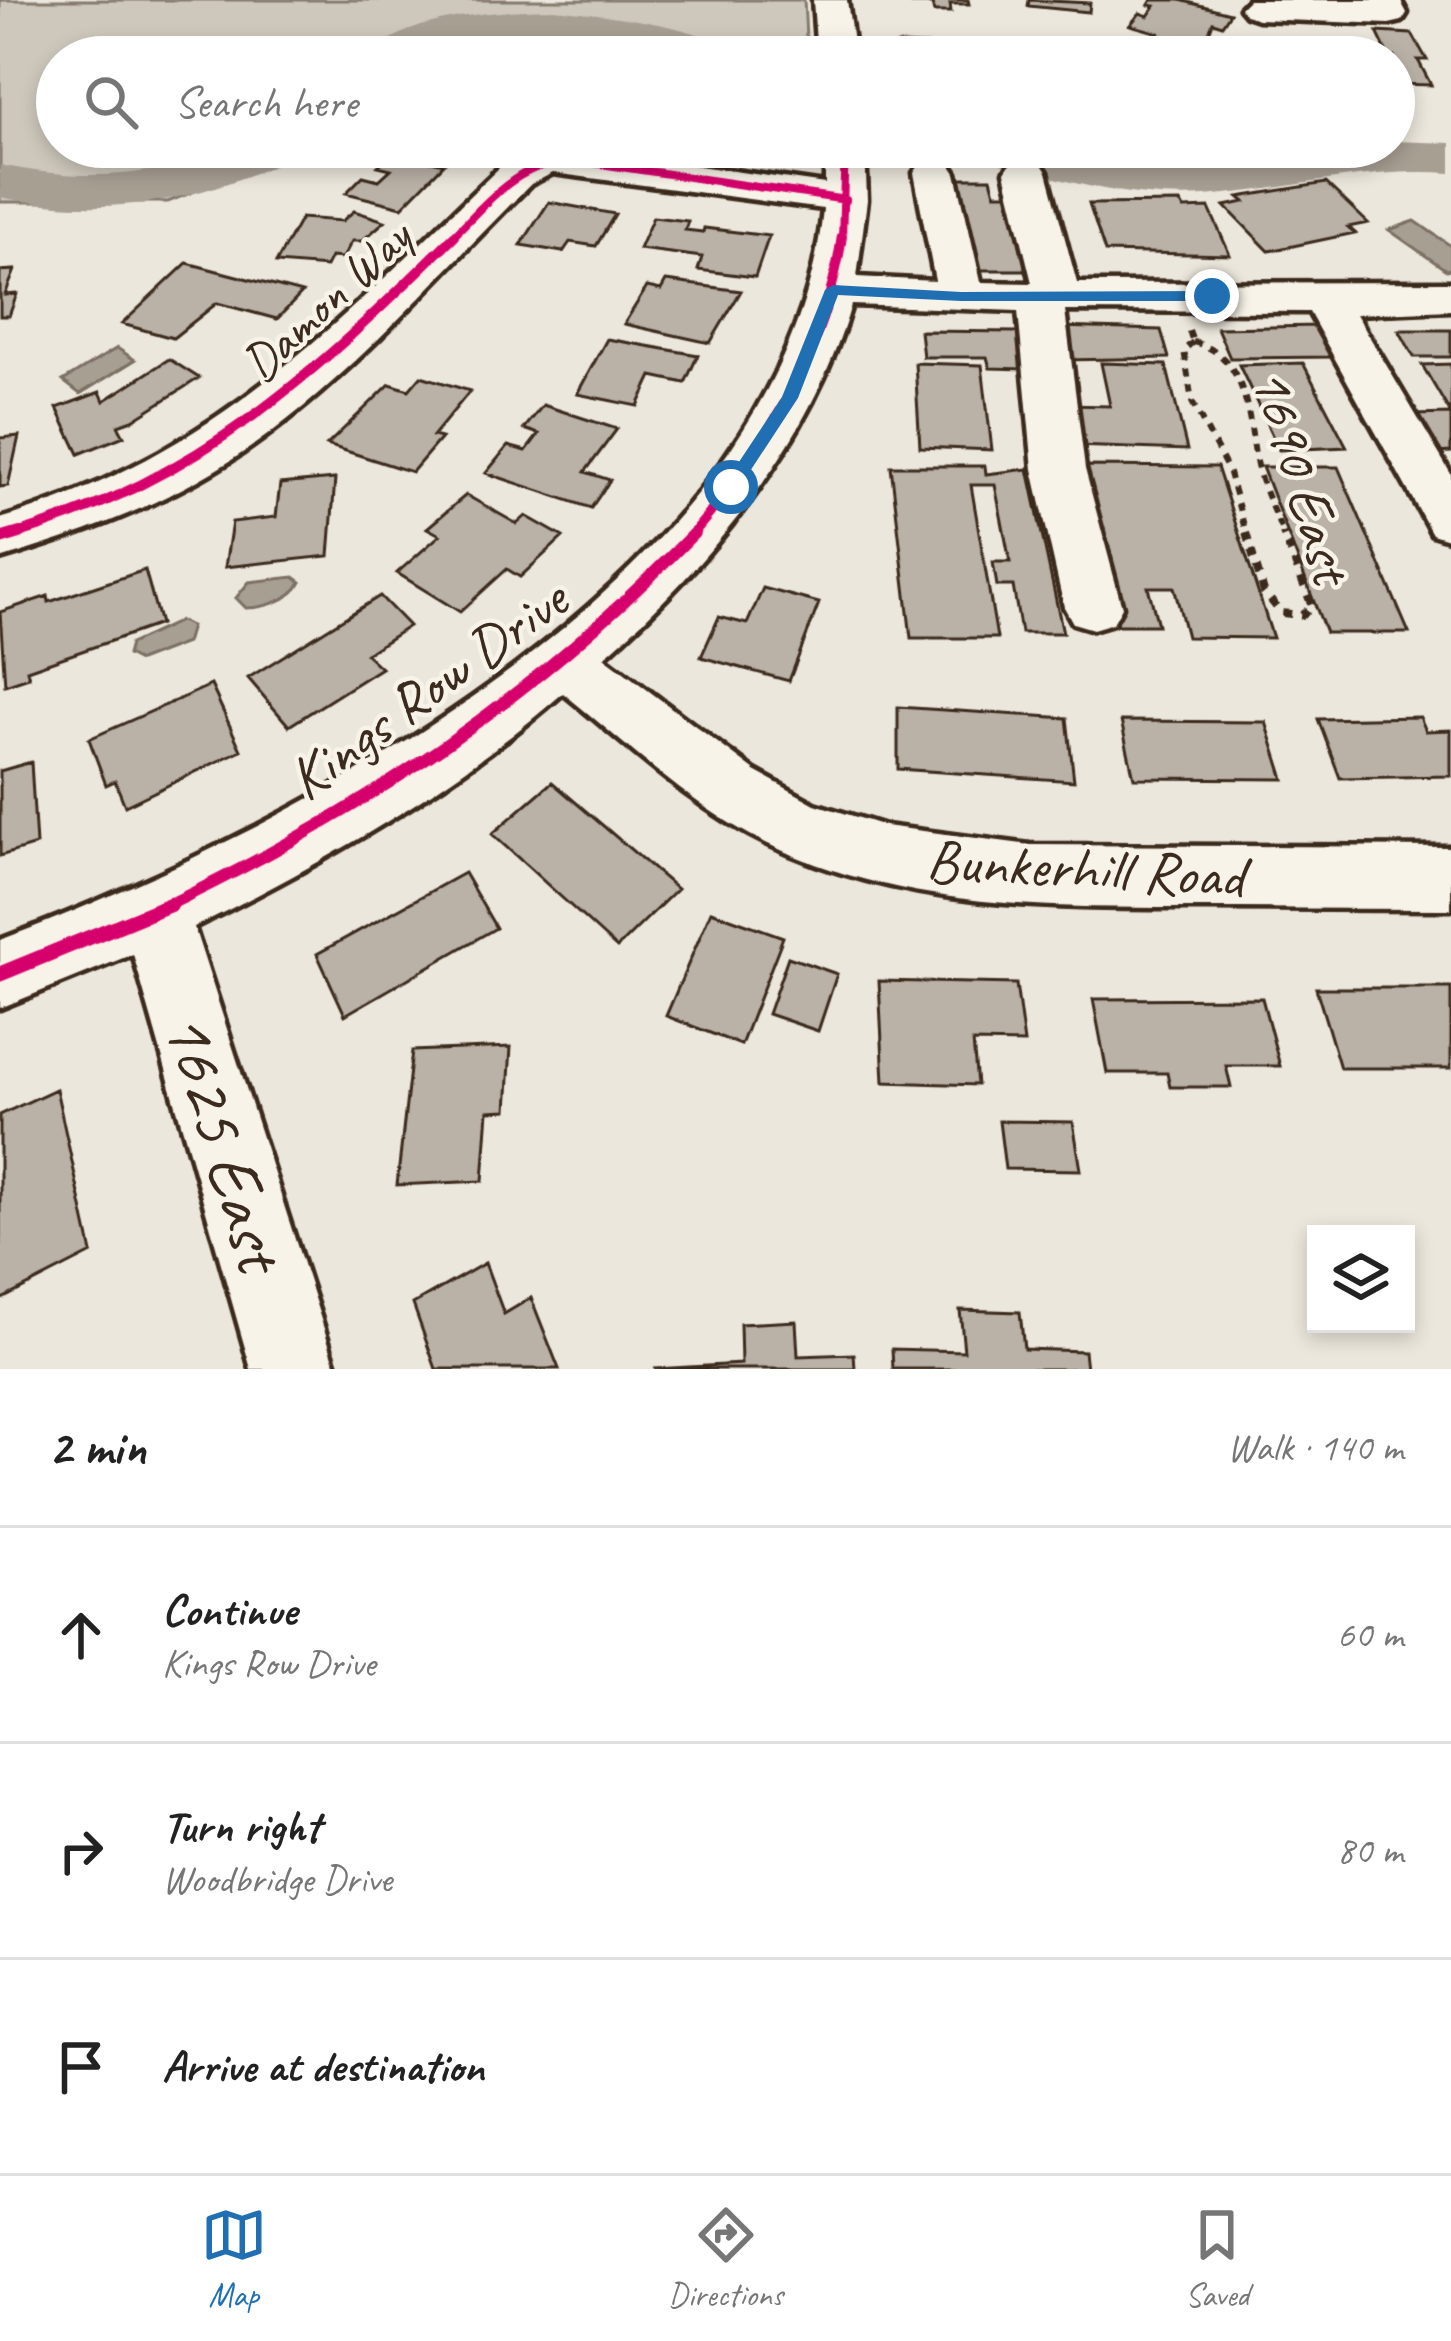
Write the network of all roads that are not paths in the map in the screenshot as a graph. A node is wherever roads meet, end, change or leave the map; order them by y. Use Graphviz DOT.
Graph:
graph roads {
  1 [pos="830,0"];
  2 [pos="1383,0"];
  3 [pos="1260,17"];
  4 [pos="834,36"];
  5 [pos="529,168"];
  6 [pos="629,168"];
  7 [pos="845,168"];
  8 [pos="1026,172"];
  9 [pos="935,173"];
  10 [pos="846,200"];
  11 [pos="833,290"];
  12 [pos="1451,296"];
  13 [pos="961,297"];
  14 [pos="1049,297"];
  15 [pos="1324,298"];
  16 [pos="1451,520"];
  17 [pos="0,539"];
  18 [pos="1093,607"];
  19 [pos="563,659"];
  20 [pos="1451,878"];
  21 [pos="154,912"];
  22 [pos="0,974"];
  23 [pos="294,1369"];
  1 -- 4 [label="street"];
  2 -- 3 [label="street"];
  5 -- 17 [label="street, Damon Way"];
  6 -- 10 [label="street, Damon Way"];
  7 -- 10 [label="street, Kings Row Drive"];
  8 -- 14 [label="street"];
  9 -- 13 [label="street"];
  10 -- 11 [label="street, Kings Row Drive"];
  11 -- 13 [label="street"];
  11 -- 19 [label="street, Kings Row Drive"];
  12 -- 15 [label="street"];
  13 -- 14 [label="street"];
  14 -- 15 [label="street"];
  14 -- 18 [label="street"];
  15 -- 16 [label="street"];
  19 -- 20 [label="street, Bunkerhill Road"];
  19 -- 21 [label="street, Kings Row Drive"];
  21 -- 22 [label="street, Kings Row Drive"];
  21 -- 23 [label="street, 1625 East"];
}
